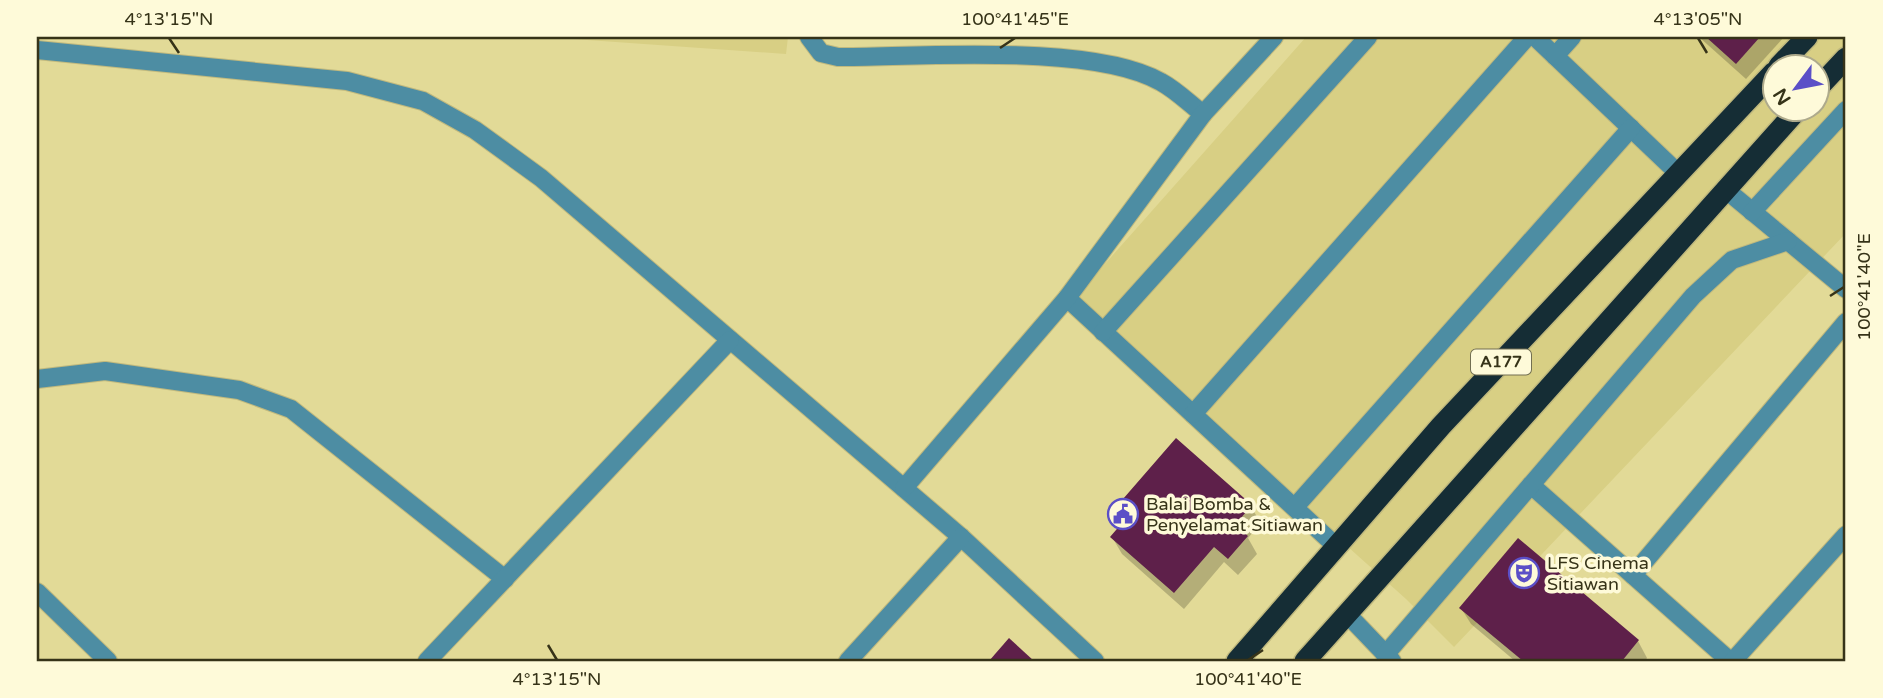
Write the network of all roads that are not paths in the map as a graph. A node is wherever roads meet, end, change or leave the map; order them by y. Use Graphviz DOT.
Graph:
graph roads {
  1 [pos="809,37"];
  2 [pos="1274,37"];
  3 [pos="1368,37"];
  4 [pos="1527,37"];
  5 [pos="1535,37"];
  6 [pos="1572,37"];
  7 [pos="1807,37"];
  8 [pos="37,50"];
  9 [pos="1793,52"];
  10 [pos="1555,56"];
  11 [pos="1846,58"];
  12 [pos="1830,75"];
  13 [pos="1760,87"];
  14 [pos="1846,110"];
  15 [pos="1203,114"];
  16 [pos="1786,122"];
  17 [pos="1631,128"];
  18 [pos="1679,174"];
  19 [pos="1725,189"];
  20 [pos="1752,212"];
  21 [pos="1788,241"];
  22 [pos="1846,289"];
  23 [pos="1067,298"];
  24 [pos="1846,322"];
  25 [pos="1103,332"];
  26 [pos="730,340"];
  27 [pos="37,379"];
  28 [pos="1193,414"];
  29 [pos="1531,485"];
  30 [pos="904,488"];
  31 [pos="1295,507"];
  32 [pos="1846,536"];
  33 [pos="961,537"];
  34 [pos="1337,547"];
  35 [pos="1633,575"];
  36 [pos="505,579"];
  37 [pos="37,592"];
  38 [pos="1347,614"];
  39 [pos="1388,658"];
  40 [pos="107,661"];
  41 [pos="427,661"];
  42 [pos="848,661"];
  43 [pos="1095,661"];
  44 [pos="1237,661"];
  45 [pos="1305,661"];
  46 [pos="1731,661"];
  1 -- 15 [label="street"];
  2 -- 15 [label="street"];
  3 -- 25 [label="street"];
  4 -- 28 [label="street"];
  5 -- 10 [label="street"];
  6 -- 10 [label="street"];
  7 -- 9 [label="highway"];
  8 -- 26 [label="street"];
  10 -- 17 [label="street"];
  11 -- 12 [label="highway"];
  13 -- 18 [label="highway, A177"];
  14 -- 20 [label="street"];
  15 -- 23 [label="street"];
  16 -- 19 [label="highway, A177"];
  17 -- 18 [label="street"];
  17 -- 31 [label="street"];
  18 -- 34 [label="highway, A177"];
  19 -- 20 [label="street"];
  19 -- 38 [label="highway, A177"];
  20 -- 21 [label="street"];
  21 -- 22 [label="street"];
  21 -- 29 [label="street"];
  23 -- 25 [label="street"];
  23 -- 30 [label="street"];
  24 -- 35 [label="street"];
  25 -- 28 [label="street"];
  26 -- 30 [label="street"];
  26 -- 36 [label="street"];
  27 -- 36 [label="street"];
  28 -- 31 [label="street"];
  29 -- 35 [label="street"];
  29 -- 39 [label="street"];
  30 -- 33 [label="street"];
  31 -- 34 [label="street"];
  32 -- 46 [label="street"];
  33 -- 42 [label="street"];
  33 -- 43 [label="street"];
  34 -- 44 [label="highway, A177"];
  35 -- 46 [label="street"];
  36 -- 41 [label="street"];
  37 -- 40 [label="street"];
  38 -- 39 [label="street"];
  38 -- 45 [label="highway, A177"];
}
